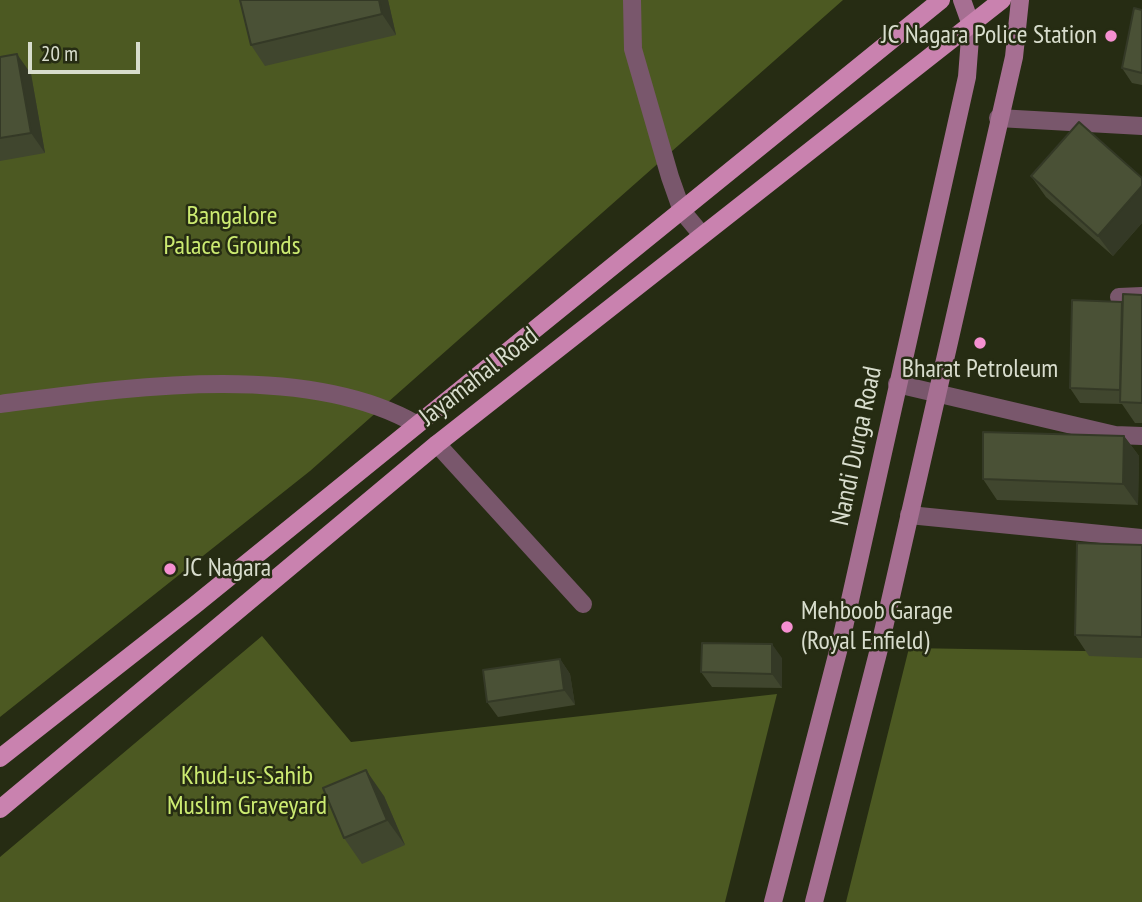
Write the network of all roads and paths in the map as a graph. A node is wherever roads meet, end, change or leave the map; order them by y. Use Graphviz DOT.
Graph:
graph roads {
  1 [pos="632,0"];
  2 [pos="941,0"];
  3 [pos="962,0"];
  4 [pos="1002,0"];
  5 [pos="1020,0"];
  6 [pos="971,25"];
  7 [pos="998,118"];
  8 [pos="1142,126"];
  9 [pos="682,211"];
  10 [pos="702,235"];
  11 [pos="1142,296"];
  12 [pos="1119,297"];
  13 [pos="897,384"];
  14 [pos="935,393"];
  15 [pos="0,404"];
  16 [pos="416,424"];
  17 [pos="1142,436"];
  18 [pos="437,444"];
  19 [pos="909,515"];
  20 [pos="1142,538"];
  21 [pos="583,604"];
  22 [pos="0,758"];
  23 [pos="0,809"];
  24 [pos="773,902"];
  25 [pos="814,902"];
  1 -- 9 [label="street"];
  2 -- 9 [label="main road, Jayamahal Road"];
  3 -- 6 [label="main road, Nandi Durga Road"];
  4 -- 6 [label="main road, Jayamahal Road"];
  5 -- 7 [label="main road"];
  6 -- 10 [label="main road, Jayamahal Road"];
  6 -- 13 [label="main road, Nandi Durga Road"];
  7 -- 8 [label="street"];
  7 -- 14 [label="main road"];
  9 -- 10 [label="street"];
  9 -- 16 [label="main road, Jayamahal Road"];
  10 -- 18 [label="main road, Jayamahal Road"];
  11 -- 12 [label="street"];
  13 -- 14 [label="street"];
  13 -- 24 [label="main road, Nandi Durga Road"];
  14 -- 17 [label="street"];
  14 -- 19 [label="main road"];
  15 -- 16 [label="street"];
  16 -- 22 [label="main road, Jayamahal Road"];
  18 -- 21 [label="street"];
  18 -- 23 [label="main road, Jayamahal Road"];
  19 -- 20 [label="street"];
  19 -- 25 [label="main road"];
}
